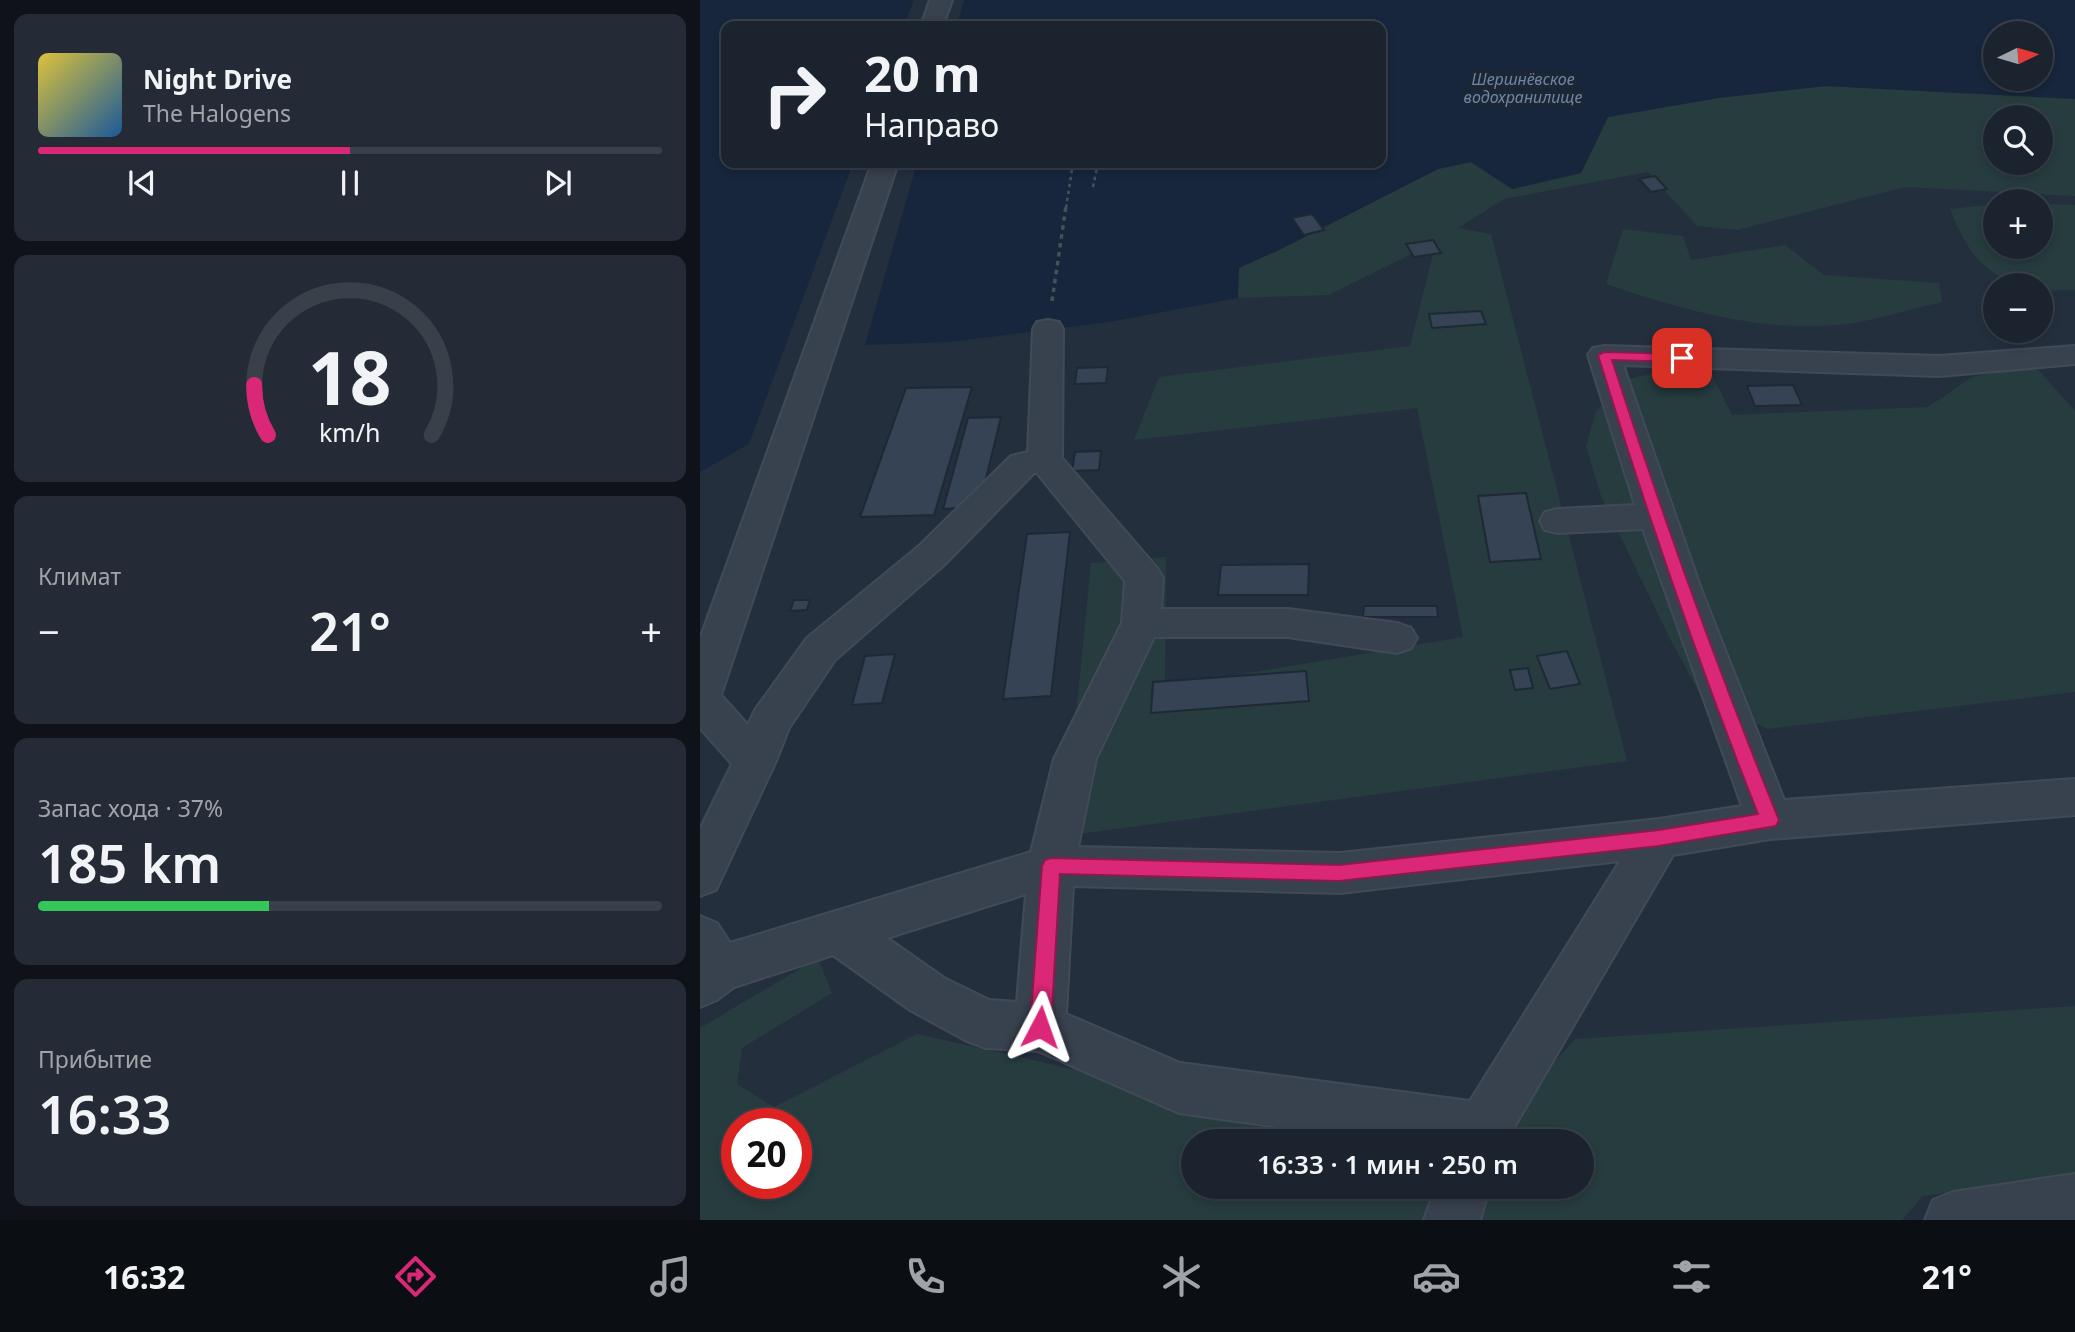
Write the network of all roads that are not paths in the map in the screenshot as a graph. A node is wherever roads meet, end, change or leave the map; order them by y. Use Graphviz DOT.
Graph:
graph roads {
  1 [pos="941,0"];
  2 [pos="934,21"];
  3 [pos="883,168"];
  4 [pos="1048,329"];
  5 [pos="2075,355"];
  6 [pos="1045,460"];
  7 [pos="1655,516"];
  8 [pos="1559,521"];
  9 [pos="1141,623"];
  10 [pos="1397,638"];
  11 [pos="700,698"];
  12 [pos="755,761"];
  13 [pos="2075,797"];
  14 [pos="1770,820"];
  15 [pos="1659,838"];
  16 [pos="1051,866"];
  17 [pos="700,876"];
  18 [pos="838,931"];
  19 [pos="706,964"];
  20 [pos="1040,1027"];
  21 [pos="1443,1129"];
  22 [pos="1485,1129"];
  23 [pos="1459,1199"];
  24 [pos="2075,1201"];
  25 [pos="1452,1220"];
  26 [pos="1953,1220"];
  1 -- 2 [label="lane"];
  3 -- 11 [label="lane"];
  4 -- 6 [label="lane"];
  5 -- 7 [label="lane"];
  6 -- 9 [label="lane"];
  6 -- 12 [label="lane"];
  7 -- 8 [label="lane"];
  7 -- 14 [label="lane"];
  9 -- 10 [label="lane"];
  9 -- 16 [label="lane"];
  11 -- 12 [label="lane"];
  12 -- 17 [label="lane"];
  13 -- 14 [label="lane"];
  14 -- 15 [label="lane"];
  15 -- 16 [label="lane"];
  15 -- 22 [label="lane"];
  16 -- 18 [label="lane"];
  16 -- 20 [label="lane"];
  18 -- 19 [label="lane"];
  18 -- 20 [label="lane"];
  20 -- 21 [label="lane"];
  23 -- 25 [label="lane"];
  24 -- 26 [label="lane"];
}
